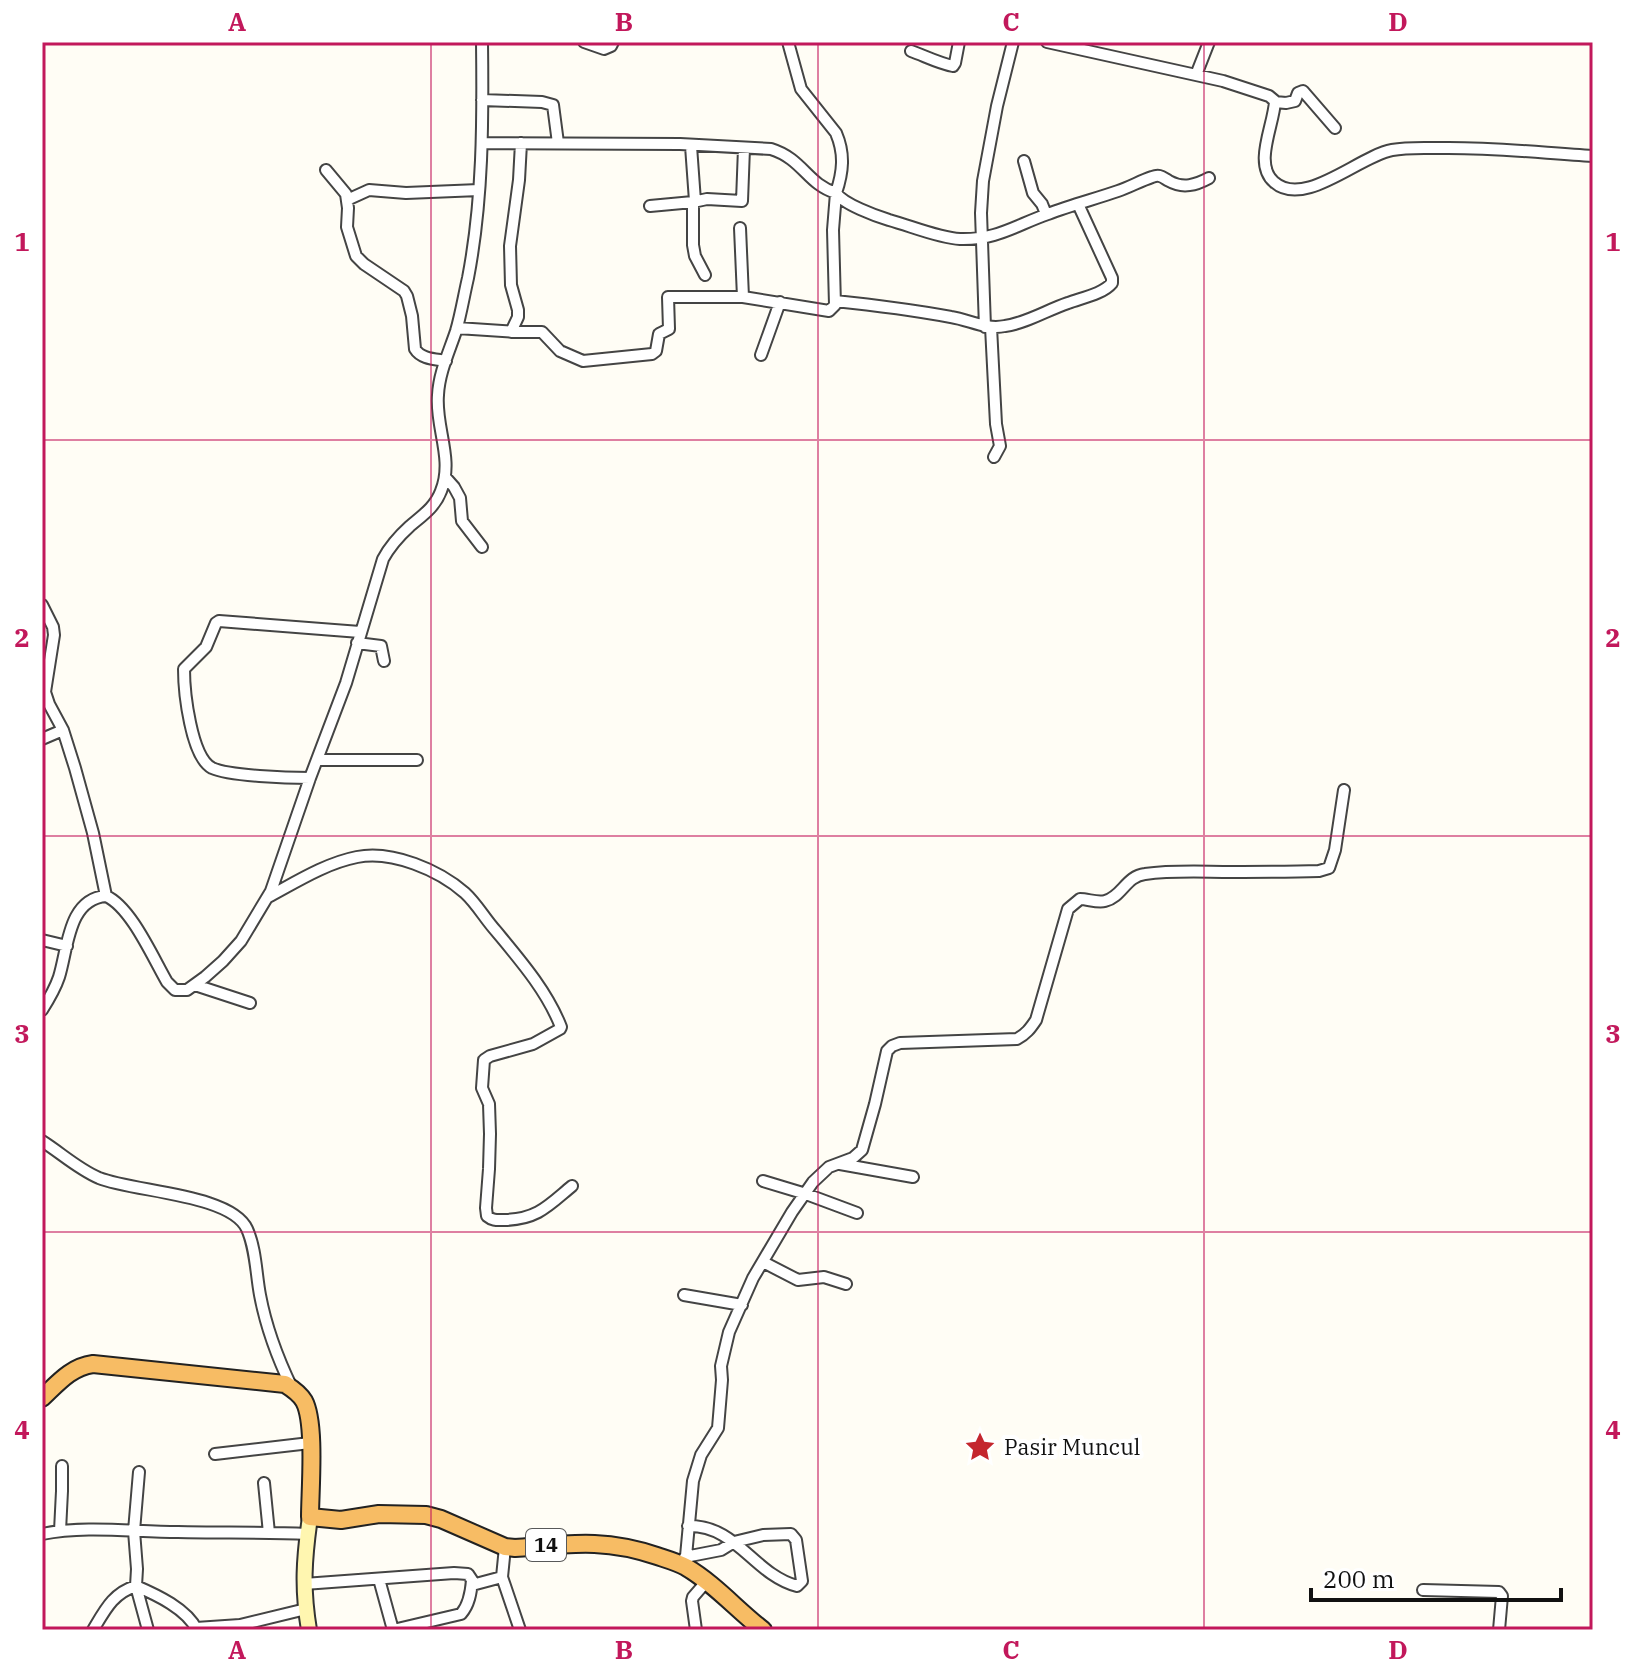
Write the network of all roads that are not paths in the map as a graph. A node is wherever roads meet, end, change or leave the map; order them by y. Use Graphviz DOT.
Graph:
graph roads {
  1 [pos="482,42"];
  2 [pos="584,42"];
  3 [pos="613,42"];
  4 [pos="788,42"];
  5 [pos="959,42"];
  6 [pos="1013,42"];
  7 [pos="1047,42"];
  8 [pos="1209,42"];
  9 [pos="911,51"];
  10 [pos="1196,75"];
  11 [pos="482,100"];
  12 [pos="1275,102"];
  13 [pos="1335,128"];
  14 [pos="482,143"];
  15 [pos="521,143"];
  16 [pos="558,143"];
  17 [pos="691,146"];
  18 [pos="744,148"];
  19 [pos="1593,156"];
  20 [pos="1024,161"];
  21 [pos="326,170"];
  22 [pos="1209,178"];
  23 [pos="479,190"];
  24 [pos="836,193"];
  25 [pos="347,200"];
  26 [pos="694,202"];
  27 [pos="1078,204"];
  28 [pos="650,206"];
  29 [pos="1046,214"];
  30 [pos="740,228"];
  31 [pos="982,237"];
  32 [pos="705,275"];
  33 [pos="743,297"];
  34 [pos="835,301"];
  35 [pos="780,302"];
  36 [pos="988,327"];
  37 [pos="457,328"];
  38 [pos="511,332"];
  39 [pos="761,355"];
  40 [pos="446,361"];
  41 [pos="994,457"];
  42 [pos="446,478"];
  43 [pos="482,547"];
  44 [pos="42,605"];
  45 [pos="359,638"];
  46 [pos="384,661"];
  47 [pos="44,687"];
  48 [pos="63,730"];
  49 [pos="42,739"];
  50 [pos="318,760"];
  51 [pos="417,760"];
  52 [pos="310,778"];
  53 [pos="1344,790"];
  54 [pos="106,896"];
  55 [pos="266,898"];
  56 [pos="42,940"];
  57 [pos="67,946"];
  58 [pos="42,985"];
  59 [pos="195,985"];
  60 [pos="54,992"];
  61 [pos="250,1003"];
  62 [pos="42,1010"];
  63 [pos="42,1141"];
  64 [pos="838,1164"];
  65 [pos="913,1177"];
  66 [pos="763,1181"];
  67 [pos="572,1186"];
  68 [pos="806,1194"];
  69 [pos="857,1213"];
  70 [pos="763,1262"];
  71 [pos="846,1284"];
  72 [pos="684,1295"];
  73 [pos="742,1305"];
  74 [pos="293,1389"];
  75 [pos="42,1398"];
  76 [pos="310,1436"];
  77 [pos="215,1454"];
  78 [pos="62,1466"];
  79 [pos="139,1472"];
  80 [pos="264,1483"];
  81 [pos="308,1526"];
  82 [pos="688,1526"];
  83 [pos="60,1531"];
  84 [pos="134,1531"];
  85 [pos="269,1533"];
  86 [pos="42,1534"];
  87 [pos="734,1542"];
  88 [pos="505,1547"];
  89 [pos="685,1562"];
  90 [pos="502,1577"];
  91 [pos="379,1579"];
  92 [pos="706,1582"];
  93 [pos="304,1584"];
  94 [pos="472,1585"];
  95 [pos="136,1586"];
  96 [pos="1423,1590"];
  97 [pos="306,1609"];
  98 [pos="441,1625"];
  99 [pos="196,1629"];
  100 [pos="93,1630"];
  101 [pos="148,1630"];
  102 [pos="309,1630"];
  103 [pos="520,1630"];
  104 [pos="696,1630"];
  105 [pos="763,1630"];
  106 [pos="1499,1630"];
  1 -- 11 [label="street"];
  2 -- 3 [label="street"];
  4 -- 24 [label="street"];
  5 -- 9 [label="street"];
  6 -- 31 [label="street"];
  7 -- 10 [label="street"];
  8 -- 10 [label="street"];
  10 -- 12 [label="street"];
  11 -- 14 [label="street"];
  11 -- 16 [label="street"];
  12 -- 13 [label="street"];
  12 -- 19 [label="street"];
  14 -- 15 [label="street"];
  14 -- 23 [label="street"];
  15 -- 16 [label="street"];
  15 -- 38 [label="street"];
  16 -- 17 [label="street"];
  17 -- 18 [label="street"];
  17 -- 26 [label="street"];
  18 -- 24 [label="street"];
  18 -- 26 [label="street"];
  20 -- 29 [label="street"];
  21 -- 25 [label="street"];
  22 -- 27 [label="street"];
  23 -- 25 [label="street"];
  23 -- 37 [label="street"];
  24 -- 31 [label="street"];
  24 -- 34 [label="street"];
  25 -- 40 [label="street"];
  26 -- 28 [label="street"];
  26 -- 32 [label="street"];
  27 -- 29 [label="street"];
  27 -- 36 [label="street"];
  29 -- 31 [label="street"];
  30 -- 33 [label="street"];
  31 -- 36 [label="street"];
  33 -- 35 [label="street"];
  33 -- 38 [label="street"];
  34 -- 35 [label="street"];
  34 -- 36 [label="street"];
  35 -- 39 [label="street"];
  36 -- 41 [label="street"];
  37 -- 38 [label="street"];
  37 -- 40 [label="street"];
  40 -- 42 [label="street"];
  42 -- 43 [label="street"];
  42 -- 45 [label="street"];
  44 -- 47 [label="street"];
  45 -- 46 [label="street"];
  45 -- 50 [label="street"];
  45 -- 52 [label="street"];
  47 -- 48 [label="street"];
  48 -- 49 [label="street"];
  48 -- 54 [label="street"];
  50 -- 51 [label="street"];
  50 -- 52 [label="street"];
  52 -- 55 [label="street"];
  53 -- 64 [label="street"];
  54 -- 57 [label="street"];
  54 -- 59 [label="street"];
  55 -- 59 [label="street"];
  55 -- 67 [label="street"];
  56 -- 57 [label="street"];
  57 -- 60 [label="street"];
  58 -- 60 [label="street"];
  59 -- 61 [label="street"];
  60 -- 62 [label="street"];
  63 -- 74 [label="street"];
  64 -- 65 [label="street"];
  64 -- 68 [label="street"];
  66 -- 68 [label="street"];
  68 -- 69 [label="street"];
  68 -- 70 [label="street"];
  70 -- 71 [label="street"];
  70 -- 73 [label="street"];
  72 -- 73 [label="street"];
  73 -- 82 [label="street"];
  74 -- 75 [label="highway"];
  74 -- 76 [label="highway"];
  76 -- 77 [label="street"];
  76 -- 81 [label="highway"];
  78 -- 83 [label="street"];
  79 -- 84 [label="street"];
  80 -- 85 [label="street"];
  81 -- 85 [label="street"];
  81 -- 88 [label="highway, 14"];
  81 -- 93 [label="main road"];
  82 -- 87 [label="street"];
  82 -- 89 [label="street"];
  83 -- 84 [label="street"];
  83 -- 86 [label="street"];
  84 -- 85 [label="street"];
  84 -- 95 [label="street"];
  87 -- 87 [label="street"];
  87 -- 89 [label="street"];
  88 -- 89 [label="highway, 14"];
  88 -- 90 [label="street"];
  89 -- 92 [label="highway, 14"];
  90 -- 94 [label="street"];
  90 -- 103 [label="street"];
  91 -- 93 [label="street"];
  91 -- 94 [label="street"];
  91 -- 98 [label="street"];
  92 -- 104 [label="street"];
  92 -- 105 [label="highway, 14"];
  93 -- 97 [label="main road"];
  94 -- 98 [label="street"];
  95 -- 99 [label="street"];
  95 -- 100 [label="street"];
  95 -- 101 [label="street"];
  96 -- 106 [label="street"];
  97 -- 99 [label="street"];
  97 -- 102 [label="main road"];
}
